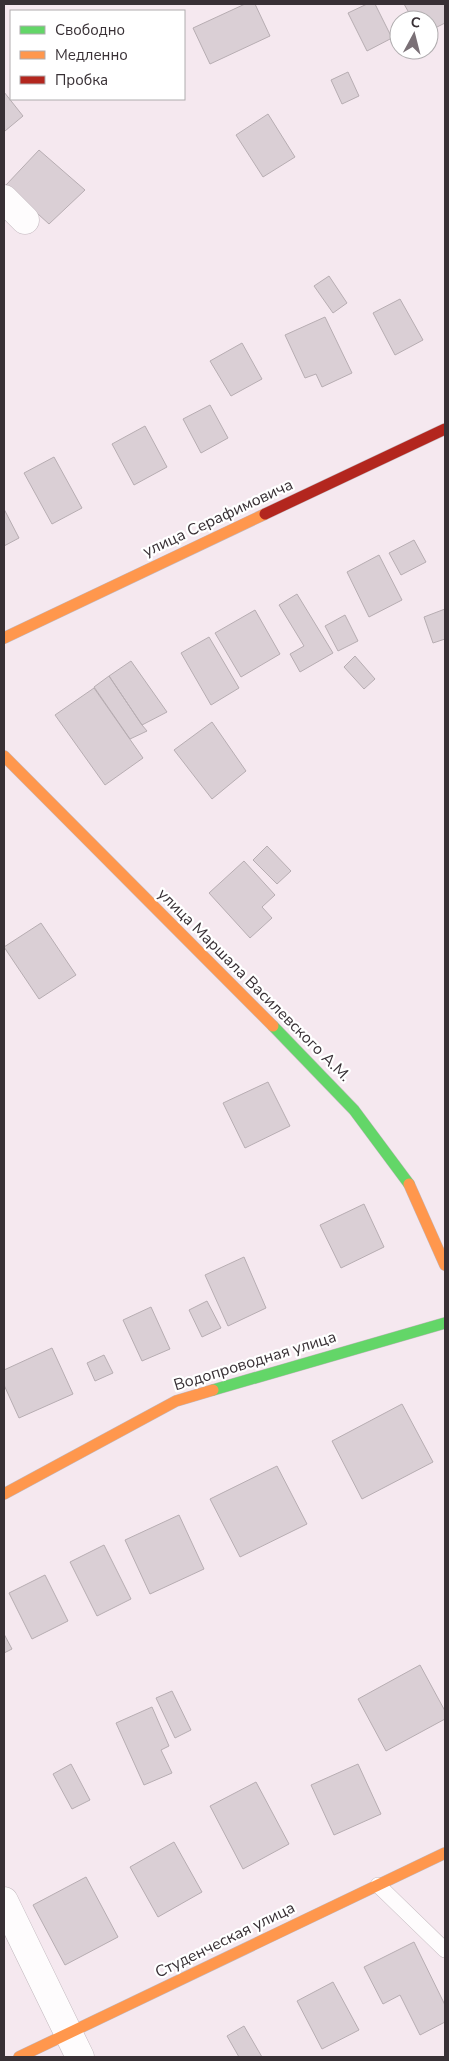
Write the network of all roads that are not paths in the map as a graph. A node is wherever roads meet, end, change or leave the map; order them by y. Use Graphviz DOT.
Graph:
graph roads {
  1 [pos="4,199"];
  2 [pos="25,220"];
  3 [pos="445,428"];
  4 [pos="4,638"];
  5 [pos="4,756"];
  6 [pos="445,1265"];
  7 [pos="445,1323"];
  8 [pos="4,1494"];
  9 [pos="445,1853"];
  10 [pos="378,1885"];
  11 [pos="4,1901"];
  12 [pos="445,1950"];
  13 [pos="68,2033"];
  14 [pos="19,2057"];
  15 [pos="80,2057"];
  1 -- 2 [label="street"];
  3 -- 4 [label="street, улица Серафимовича"];
  5 -- 6 [label="street, улица Маршала Василевского А.М."];
  7 -- 8 [label="street, Водопроводная улица"];
  9 -- 10 [label="street, Студенческая улица"];
  10 -- 12 [label="lane"];
  10 -- 13 [label="street, Студенческая улица"];
  11 -- 13 [label="street"];
  13 -- 14 [label="street, Студенческая улица"];
  13 -- 15 [label="street"];
}
